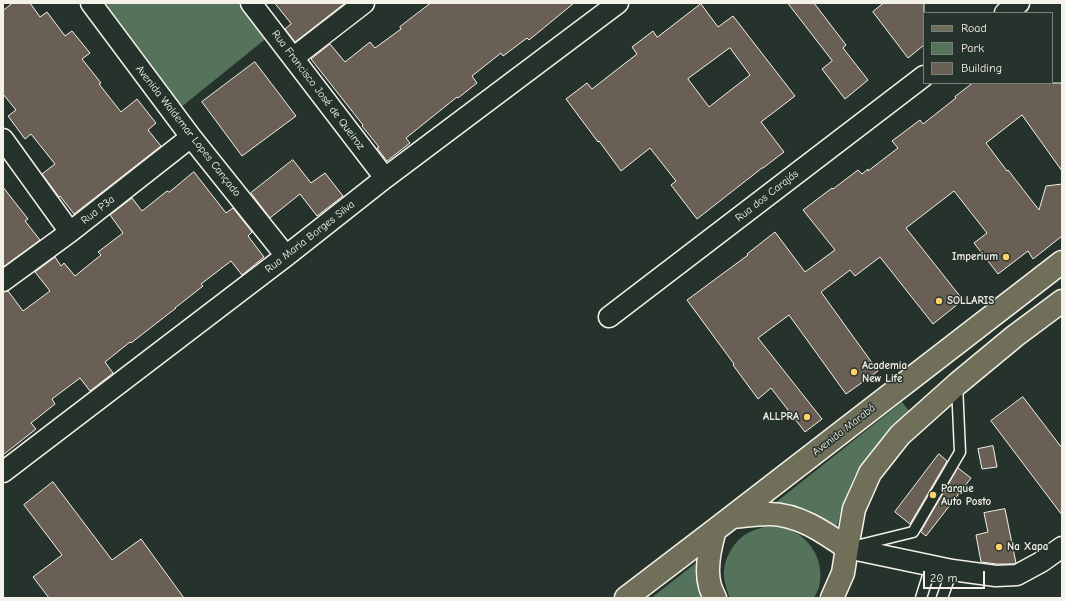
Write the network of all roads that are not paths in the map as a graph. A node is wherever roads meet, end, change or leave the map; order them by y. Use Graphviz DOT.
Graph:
graph roads {
  1 [pos="91,3"];
  2 [pos="251,3"];
  3 [pos="364,3"];
  4 [pos="618,3"];
  5 [pos="1018,3"];
  6 [pos="1007,12"];
  7 [pos="293,58"];
  8 [pos="923,77"];
  9 [pos="191,137"];
  10 [pos="3,139"];
  11 [pos="385,178"];
  12 [pos="70,232"];
  13 [pos="286,256"];
  14 [pos="1062,262"];
  15 [pos="3,282"];
  16 [pos="1062,301"];
  17 [pos="609,317"];
  18 [pos="957,384"];
  19 [pos="3,472"];
  20 [pos="724,523"];
  21 [pos="1062,547"];
  22 [pos="847,548"];
  23 [pos="931,566"];
  24 [pos="952,570"];
  25 [pos="626,598"];
  26 [pos="715,598"];
  27 [pos="832,598"];
  28 [pos="921,598"];
  29 [pos="942,598"];
  1 -- 9 [label="street, Avenida Waldemar Lopes Cançado"];
  2 -- 7 [label="street, Rua Francisco José de Queiroz"];
  3 -- 7 [label="street"];
  4 -- 11 [label="street, Rua Maria Borges Silva"];
  5 -- 6 [label="street"];
  7 -- 11 [label="street, Rua Francisco José de Queiroz"];
  8 -- 17 [label="street, Rua dos Carajás"];
  9 -- 12 [label="street, Rua P3a"];
  9 -- 13 [label="street, Avenida Waldemar Lopes Cançado"];
  10 -- 12 [label="street"];
  11 -- 13 [label="street, Rua Maria Borges Silva"];
  12 -- 15 [label="street, Rua P3a"];
  13 -- 19 [label="street, Rua Maria Borges Silva"];
  14 -- 20 [label="main road, Avenida Marabá"];
  16 -- 18 [label="main road"];
  18 -- 22 [label="main road"];
  18 -- 22 [label="lane"];
  20 -- 22 [label="main road"];
  20 -- 25 [label="main road, Avenida Marabá"];
  20 -- 26 [label="main road"];
  21 -- 24 [label="street"];
  22 -- 23 [label="street"];
  22 -- 27 [label="main road"];
  23 -- 24 [label="street"];
  23 -- 28 [label="lane"];
  24 -- 29 [label="lane"];
}
